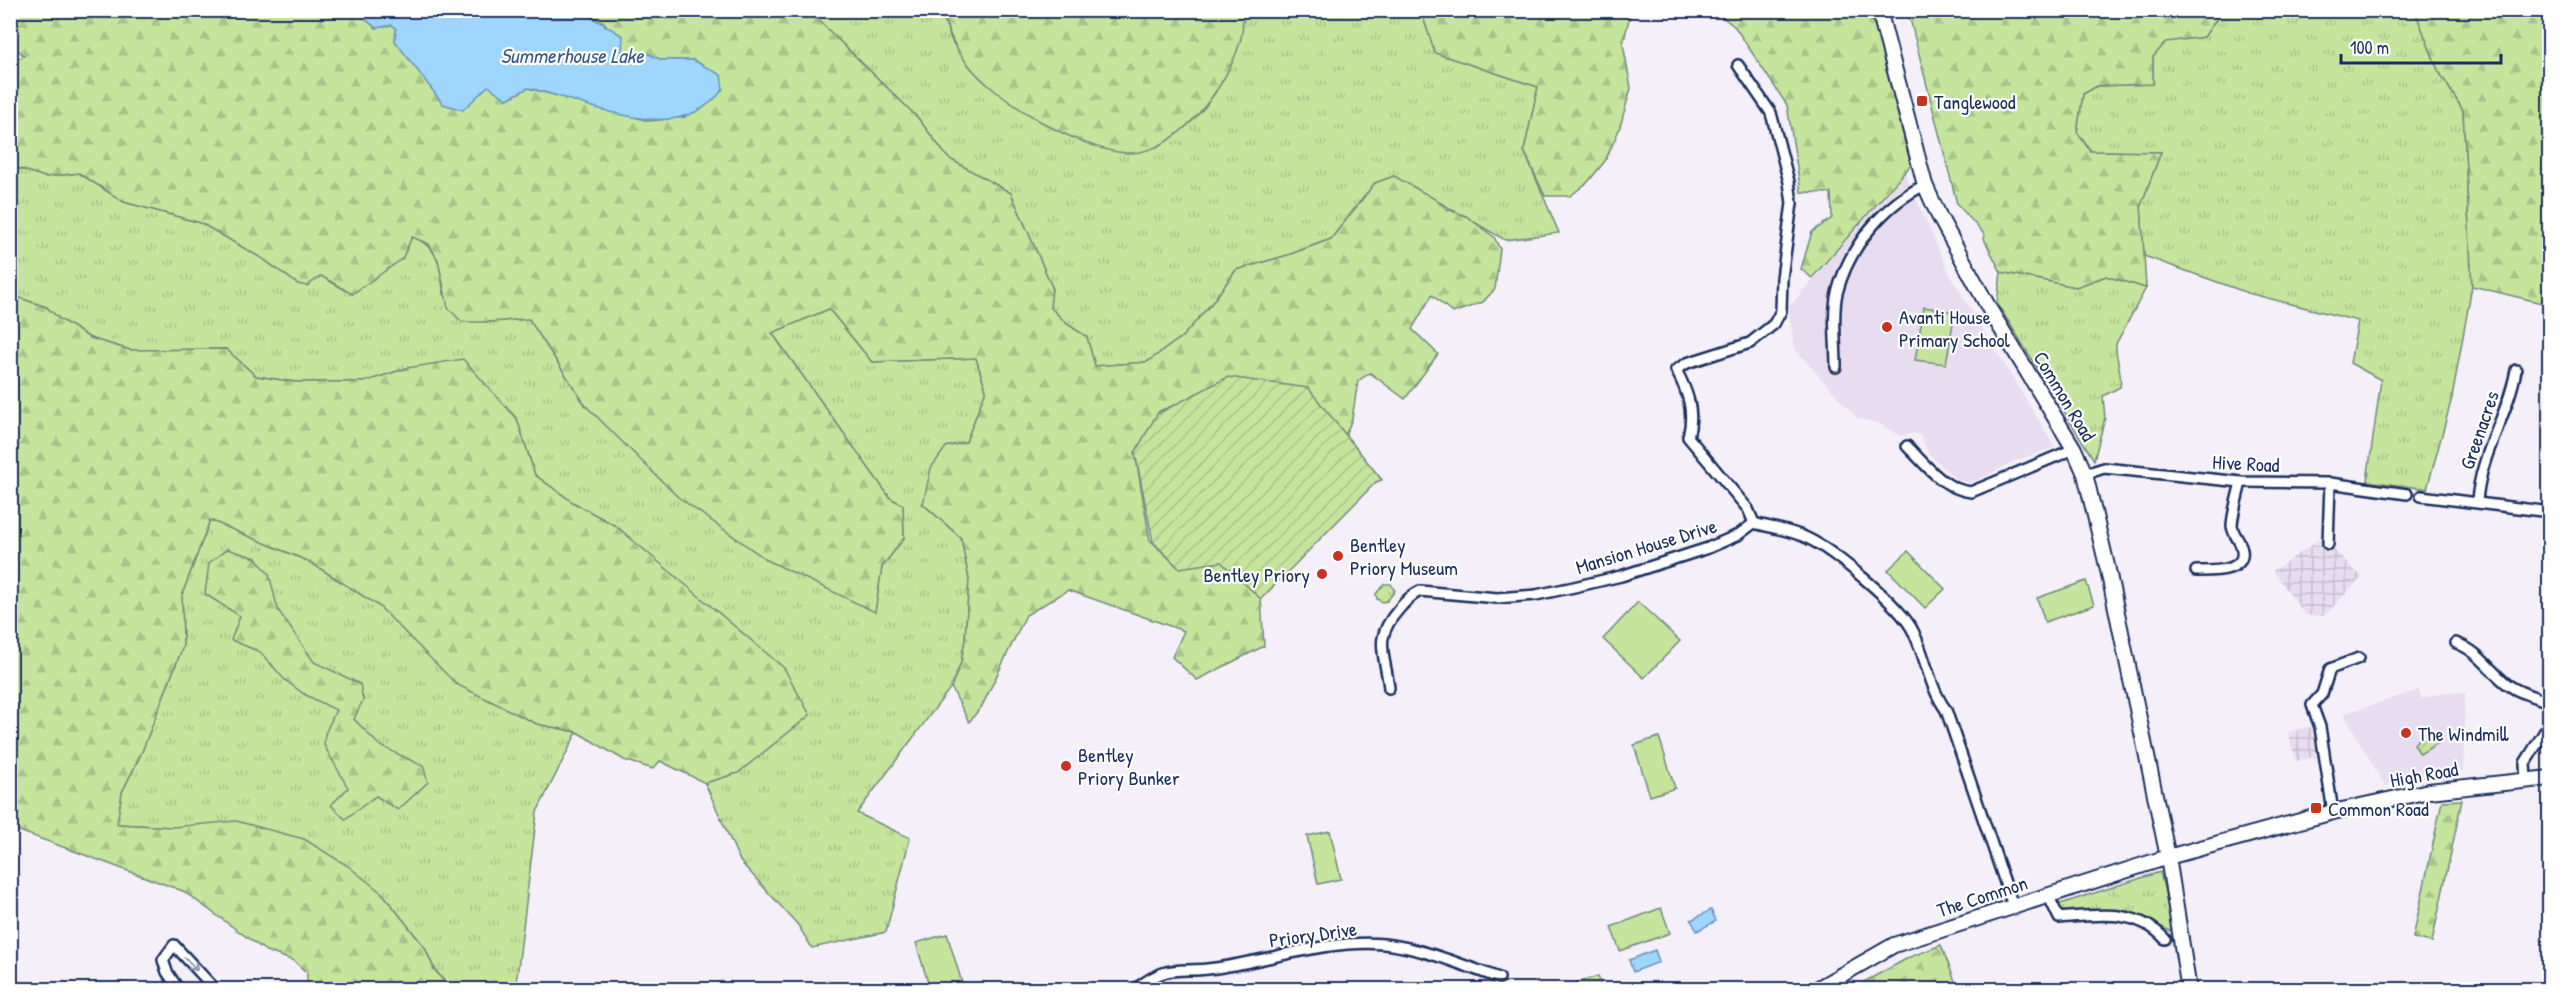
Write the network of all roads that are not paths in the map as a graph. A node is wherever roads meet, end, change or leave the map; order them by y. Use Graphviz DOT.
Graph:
graph roads {
  1 [pos="1879,10"];
  2 [pos="1738,65"];
  3 [pos="1925,185"];
  4 [pos="1836,366"];
  5 [pos="2516,370"];
  6 [pos="1907,446"];
  7 [pos="2074,448"];
  8 [pos="2085,474"];
  9 [pos="2241,482"];
  10 [pos="2330,483"];
  11 [pos="2407,494"];
  12 [pos="2421,495"];
  13 [pos="2477,502"];
  14 [pos="2550,512"];
  15 [pos="1754,523"];
  16 [pos="2328,544"];
  17 [pos="2196,571"];
  18 [pos="2456,643"];
  19 [pos="2359,658"];
  20 [pos="1389,688"];
  21 [pos="2550,702"];
  22 [pos="2550,723"];
  23 [pos="2550,778"];
  24 [pos="2526,780"];
  25 [pos="2333,812"];
  26 [pos="2168,857"];
  27 [pos="2048,894"];
  28 [pos="2013,906"];
  29 [pos="2165,939"];
  30 [pos="1499,978"];
  31 [pos="179,990"];
  32 [pos="216,990"];
  33 [pos="1134,990"];
  34 [pos="1815,990"];
  35 [pos="2189,990"];
  1 -- 3 [label="main road, Common Road"];
  2 -- 15 [label="street"];
  3 -- 4 [label="street"];
  3 -- 7 [label="main road, Common Road"];
  5 -- 13 [label="street, Greenacres"];
  6 -- 7 [label="street"];
  7 -- 8 [label="main road, Common Road"];
  8 -- 9 [label="street, Hive Road"];
  8 -- 26 [label="main road, Common Road"];
  9 -- 10 [label="street, Hive Road"];
  9 -- 17 [label="street"];
  10 -- 11 [label="street, Hive Road"];
  10 -- 16 [label="street"];
  12 -- 13 [label="street"];
  13 -- 14 [label="street"];
  15 -- 20 [label="street, Mansion House Drive"];
  15 -- 28 [label="street"];
  18 -- 21 [label="street"];
  19 -- 25 [label="street"];
  22 -- 24 [label="street"];
  23 -- 24 [label="main road, High Road"];
  24 -- 25 [label="main road, High Road"];
  25 -- 26 [label="main road, High Road"];
  26 -- 27 [label="main road, The Common"];
  26 -- 35 [label="main road, Common Road"];
  27 -- 28 [label="main road, The Common"];
  27 -- 29 [label="street"];
  28 -- 34 [label="main road, The Common"];
  30 -- 33 [label="street, Priory Drive"];
  31 -- 32 [label="street, one-way"];
}
